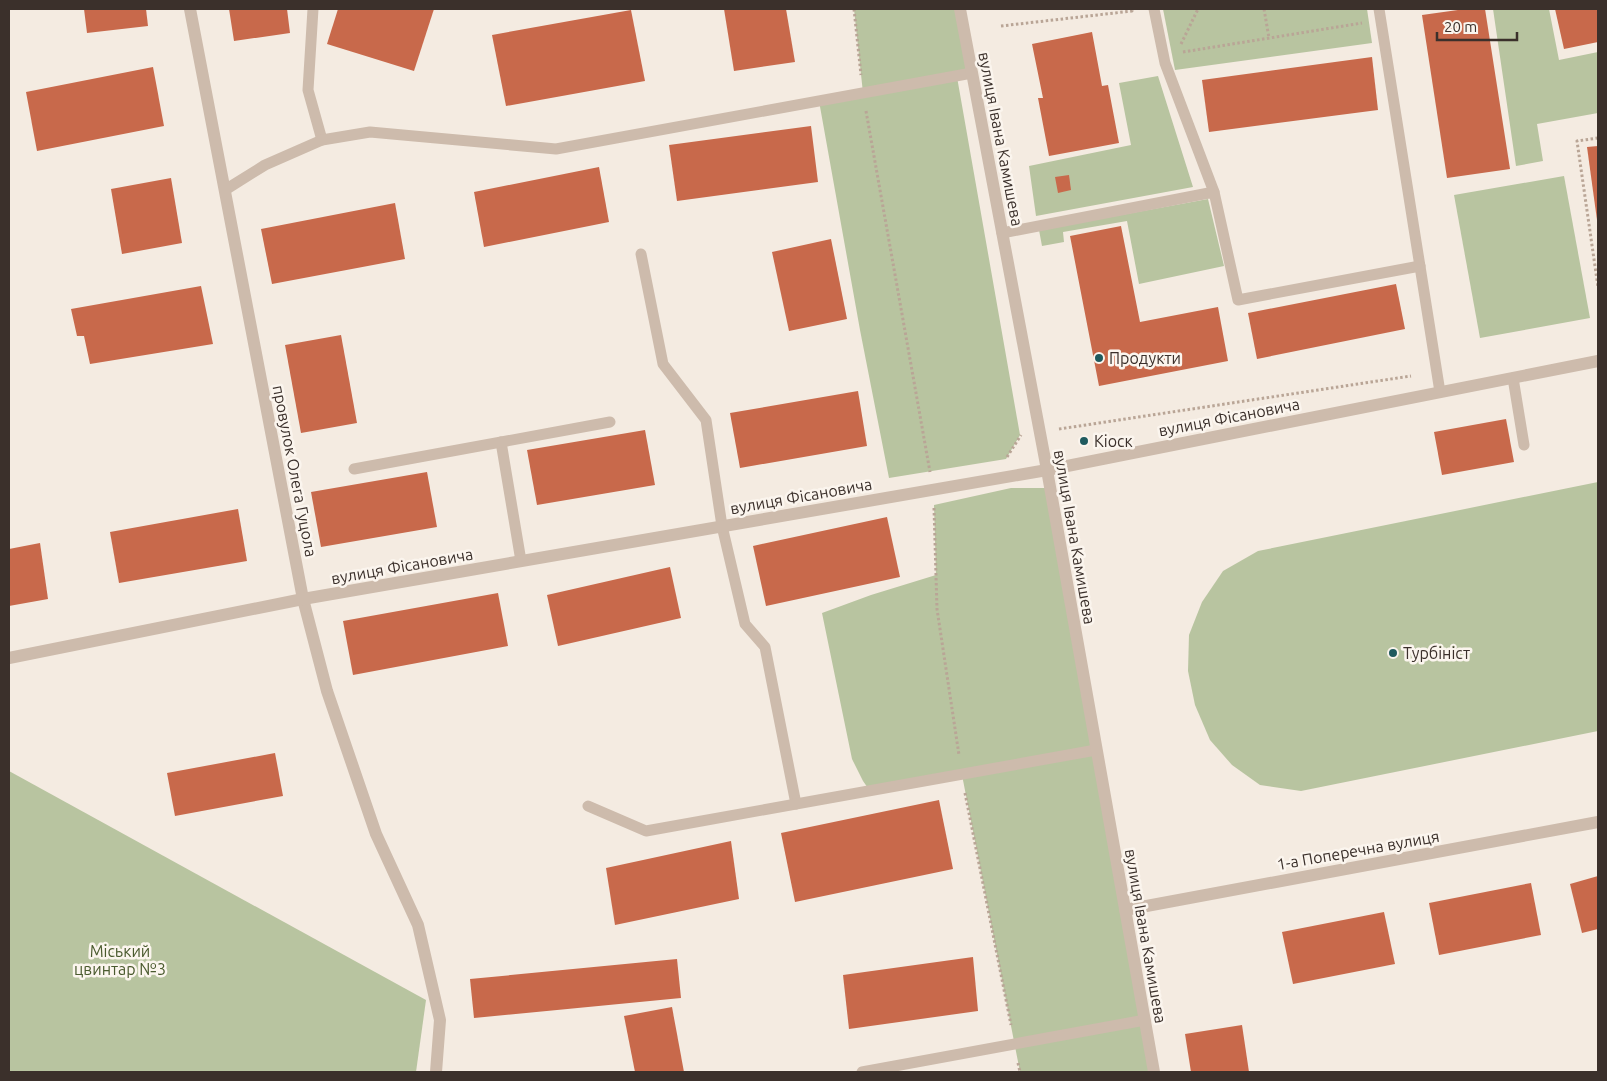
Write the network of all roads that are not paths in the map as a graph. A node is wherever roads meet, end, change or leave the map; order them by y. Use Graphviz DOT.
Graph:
graph roads {
  1 [pos="190,9"];
  2 [pos="313,9"];
  3 [pos="960,9"];
  4 [pos="1154,9"];
  5 [pos="1380,14"];
  6 [pos="972,74"];
  7 [pos="322,140"];
  8 [pos="225,190"];
  9 [pos="1214,192"];
  10 [pos="1002,233"];
  11 [pos="641,254"];
  12 [pos="1420,266"];
  13 [pos="1598,361"];
  14 [pos="1513,378"];
  15 [pos="1440,392"];
  16 [pos="610,422"];
  17 [pos="501,442"];
  18 [pos="1524,445"];
  19 [pos="354,469"];
  20 [pos="1047,470"];
  21 [pos="722,526"];
  22 [pos="521,561"];
  23 [pos="303,599"];
  24 [pos="9,658"];
  25 [pos="1096,750"];
  26 [pos="796,804"];
  27 [pos="588,806"];
  28 [pos="1598,822"];
  29 [pos="1125,910"];
  30 [pos="1144,1020"];
  31 [pos="436,1072"];
  32 [pos="862,1072"];
  33 [pos="1154,1072"];
  1 -- 8 [label="street, провулок Олега Гуцола"];
  2 -- 7 [label="lane"];
  3 -- 6 [label="street, вулиця Івана Камишева"];
  4 -- 9 [label="lane"];
  5 -- 12 [label="lane"];
  6 -- 7 [label="lane"];
  6 -- 10 [label="street, вулиця Івана Камишева"];
  7 -- 8 [label="lane"];
  8 -- 23 [label="street, провулок Олега Гуцола"];
  9 -- 10 [label="lane"];
  9 -- 12 [label="lane"];
  10 -- 20 [label="street, вулиця Івана Камишева"];
  11 -- 21 [label="lane"];
  12 -- 15 [label="lane"];
  13 -- 14 [label="street, вулиця Фісановича"];
  14 -- 15 [label="street, вулиця Фісановича"];
  14 -- 18 [label="lane"];
  15 -- 20 [label="street, вулиця Фісановича"];
  16 -- 17 [label="lane"];
  17 -- 19 [label="lane"];
  17 -- 22 [label="lane"];
  20 -- 21 [label="street, вулиця Фісановича"];
  20 -- 25 [label="street, вулиця Івана Камишева"];
  21 -- 22 [label="street, вулиця Фісановича"];
  21 -- 26 [label="lane"];
  22 -- 23 [label="street, вулиця Фісановича"];
  23 -- 24 [label="street, вулиця Фісановича"];
  23 -- 31 [label="street, провулок Олега Гуцола"];
  25 -- 26 [label="lane"];
  25 -- 29 [label="street, вулиця Івана Камишева"];
  26 -- 27 [label="lane"];
  28 -- 29 [label="street, 1-а Поперечна вулиця"];
  29 -- 30 [label="street, вулиця Івана Камишева"];
  30 -- 32 [label="lane"];
  30 -- 33 [label="street, вулиця Івана Камишева"];
}
